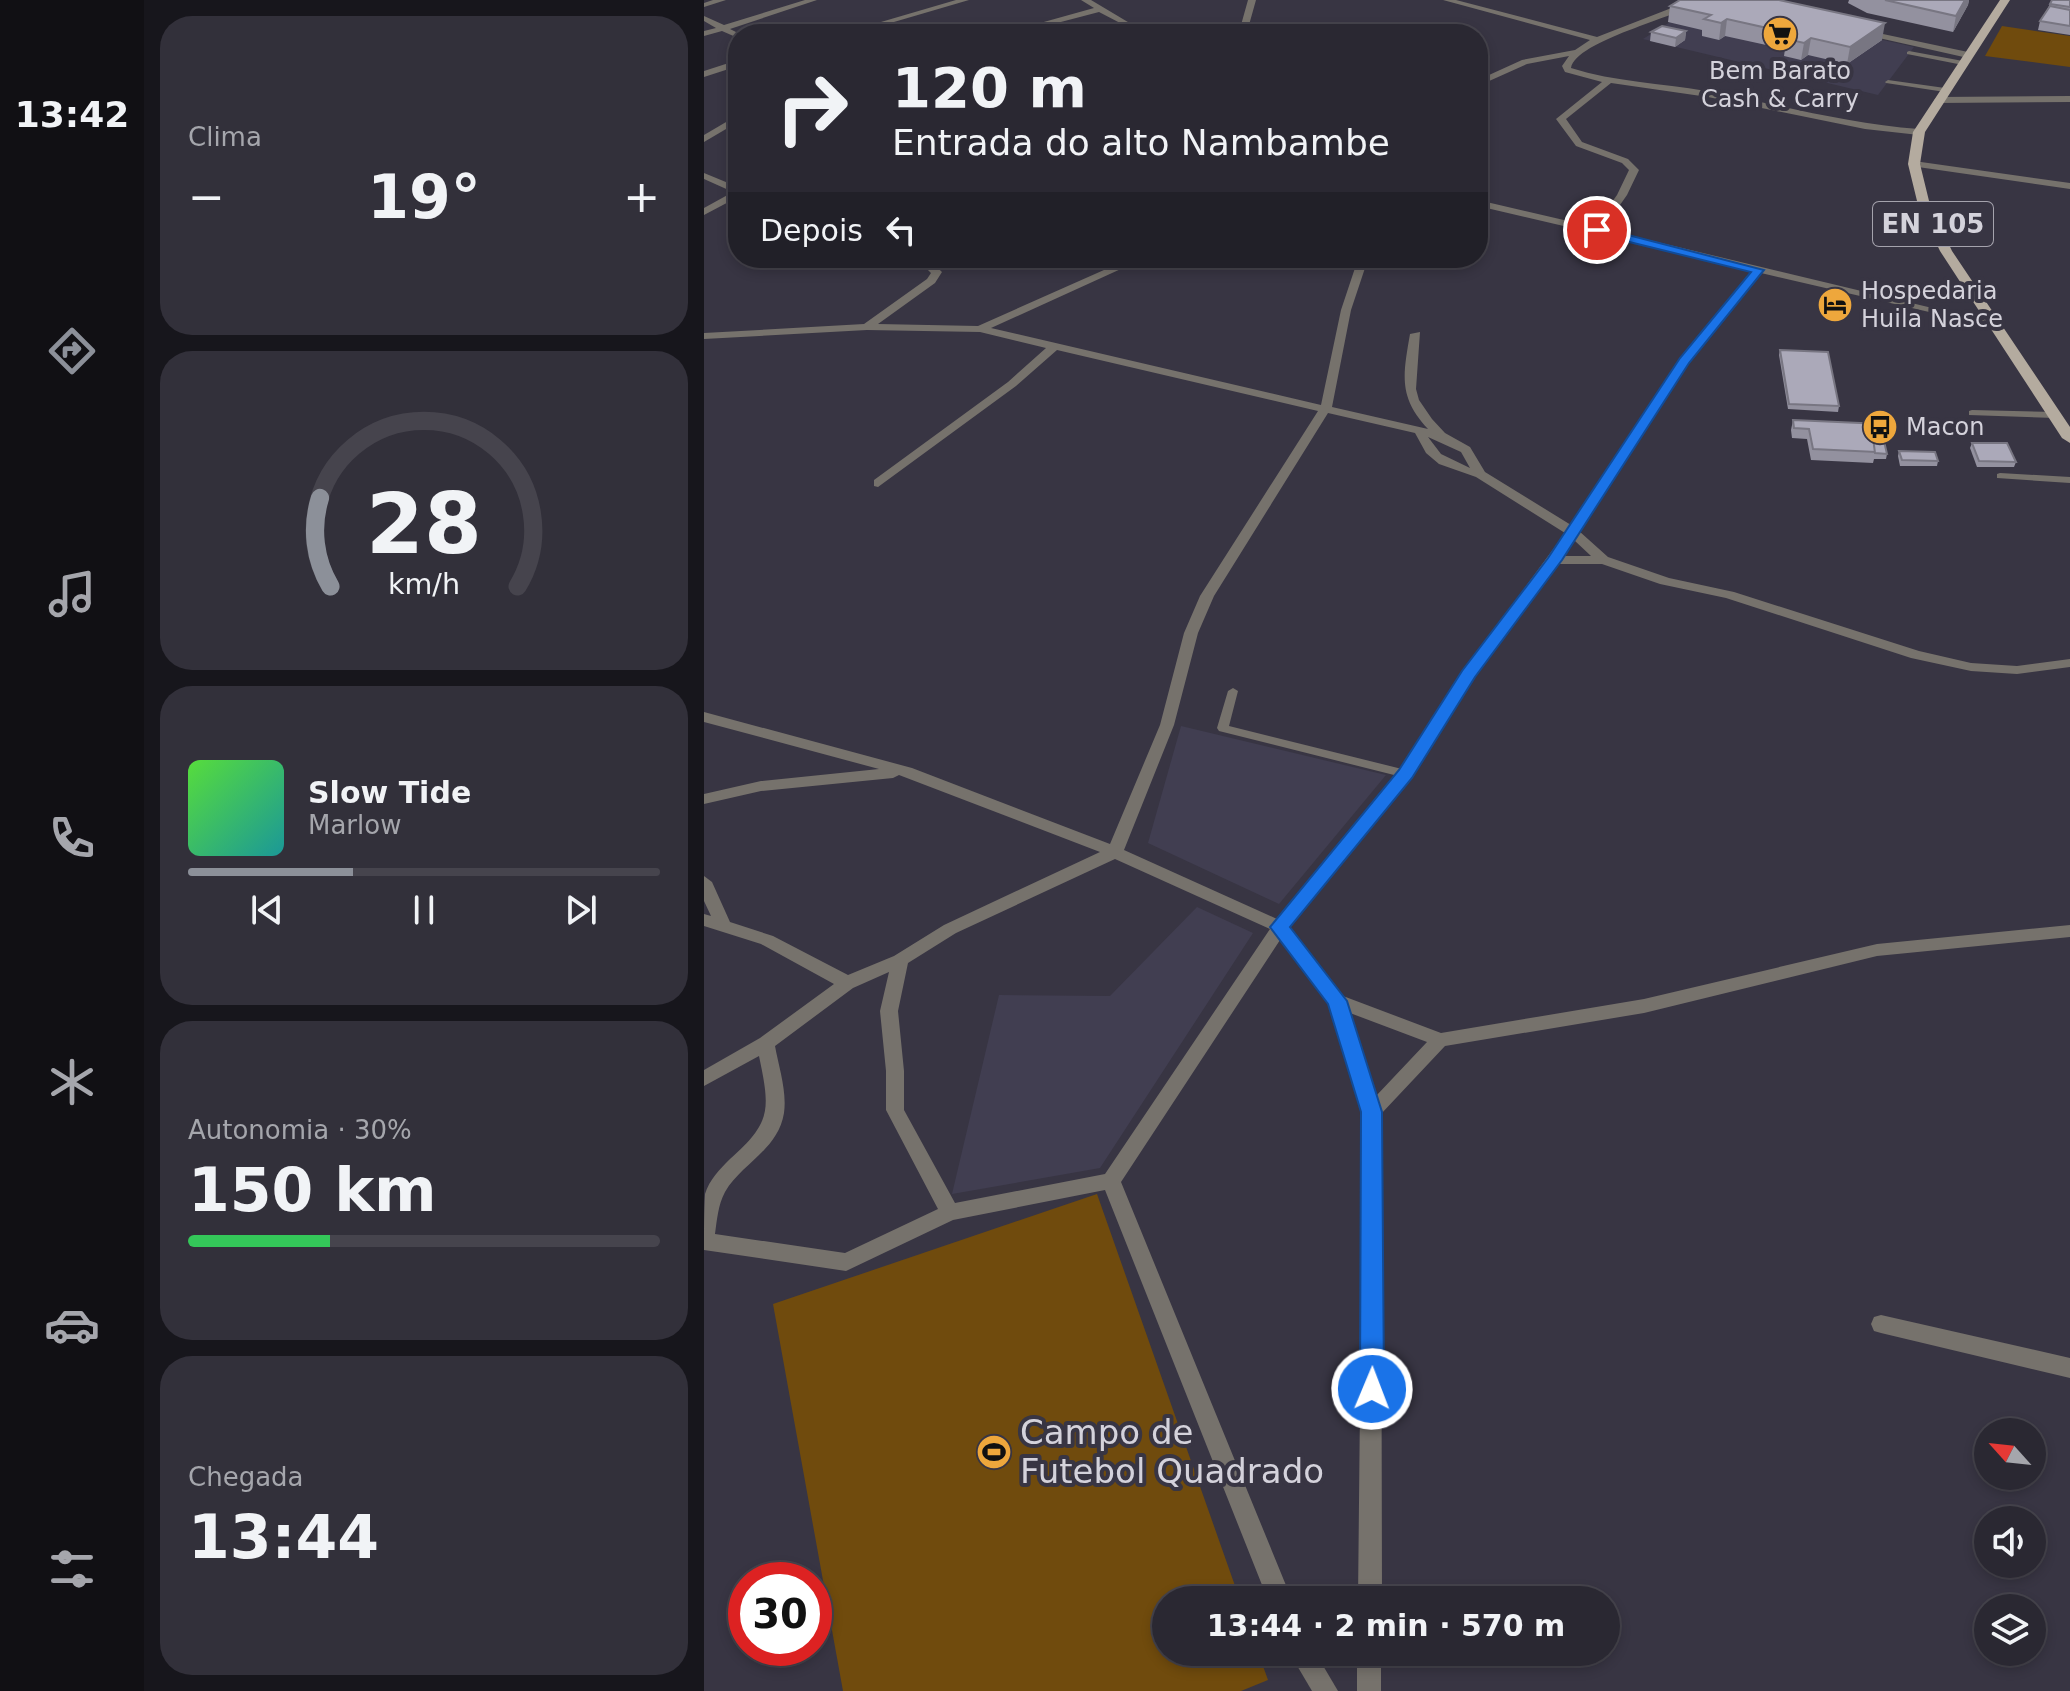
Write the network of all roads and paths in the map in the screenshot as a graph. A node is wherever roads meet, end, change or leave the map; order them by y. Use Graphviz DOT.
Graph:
graph roads {
  1 [pos="722,0"];
  2 [pos="813,0"];
  3 [pos="965,0"];
  4 [pos="1085,0"];
  5 [pos="1252,0"];
  6 [pos="1450,0"];
  7 [pos="1699,0"];
  8 [pos="2005,0"];
  9 [pos="704,5"];
  10 [pos="1100,9"];
  11 [pos="704,18"];
  12 [pos="734,24"];
  13 [pos="880,24"];
  14 [pos="1043,24"];
  15 [pos="1127,24"];
  16 [pos="1245,24"];
  17 [pos="728,26"];
  18 [pos="721,28"];
  19 [pos="1849,29"];
  20 [pos="728,31"];
  21 [pos="704,34"];
  22 [pos="1596,39"];
  23 [pos="1574,52"];
  24 [pos="1909,53"];
  25 [pos="1966,59"];
  26 [pos="728,68"];
  27 [pos="704,74"];
  28 [pos="1488,79"];
  29 [pos="1608,81"];
  30 [pos="1888,82"];
  31 [pos="1941,95"];
  32 [pos="2070,99"];
  33 [pos="728,124"];
  34 [pos="1919,132"];
  35 [pos="704,139"];
  36 [pos="1914,164"];
  37 [pos="704,176"];
  38 [pos="2070,186"];
  39 [pos="728,187"];
  40 [pos="728,198"];
  41 [pos="1488,205"];
  42 [pos="704,212"];
  43 [pos="1597,230"];
  44 [pos="934,268"];
  45 [pos="1117,268"];
  46 [pos="1360,268"];
  47 [pos="1758,270"];
  48 [pos="1994,324"];
  49 [pos="867,327"];
  50 [pos="980,329"];
  51 [pos="1416,334"];
  52 [pos="704,336"];
  53 [pos="1055,346"];
  54 [pos="1326,408"];
  55 [pos="1972,413"];
  56 [pos="2055,415"];
  57 [pos="1420,432"];
  58 [pos="1441,436"];
  59 [pos="2070,438"];
  60 [pos="1480,474"];
  61 [pos="2000,476"];
  62 [pos="2070,480"];
  63 [pos="878,483"];
  64 [pos="1572,531"];
  65 [pos="1554,560"];
  66 [pos="1603,560"];
  67 [pos="2070,663"];
  68 [pos="1233,691"];
  69 [pos="704,717"];
  70 [pos="907,772"];
  71 [pos="1406,774"];
  72 [pos="704,799"];
  73 [pos="1115,852"];
  74 [pos="704,882"];
  75 [pos="713,922"];
  76 [pos="1280,927"];
  77 [pos="2070,931"];
  78 [pos="900,960"];
  79 [pos="847,983"];
  80 [pos="1337,1001"];
  81 [pos="1440,1040"];
  82 [pos="766,1043"];
  83 [pos="704,1079"];
  84 [pos="1372,1112"];
  85 [pos="1111,1181"];
  86 [pos="950,1212"];
  87 [pos="704,1240"];
  88 [pos="1881,1324"];
  89 [pos="2070,1368"];
  90 [pos="1274,1586"];
  91 [pos="1370,1586"];
  92 [pos="1310,1666"];
  93 [pos="1369,1666"];
  94 [pos="1326,1691"];
  95 [pos="1369,1691"];
  1 -- 9 [label="street"];
  2 -- 12 [label="street"];
  3 -- 13 [label="street"];
  4 -- 10 [label="street"];
  5 -- 16 [label="street"];
  6 -- 22 [label="street"];
  7 -- 22 [label="street"];
  8 -- 25 [label="main road, EN 105"];
  10 -- 14 [label="street"];
  10 -- 15 [label="street"];
  11 -- 18 [label="street"];
  17 -- 18 [label="street"];
  18 -- 20 [label="street"];
  18 -- 21 [label="street"];
  19 -- 25 [label="street"];
  22 -- 23 [label="street"];
  23 -- 28 [label="street"];
  23 -- 29 [label="street"];
  24 -- 25 [label="lane"];
  25 -- 31 [label="main road, EN 105"];
  26 -- 27 [label="street"];
  29 -- 34 [label="street"];
  29 -- 43 [label="street"];
  30 -- 31 [label="lane"];
  31 -- 32 [label="street"];
  31 -- 34 [label="main road, EN 105"];
  33 -- 35 [label="street"];
  34 -- 36 [label="main road, EN 105"];
  36 -- 38 [label="street"];
  36 -- 48 [label="main road, EN 105"];
  37 -- 39 [label="street"];
  40 -- 42 [label="street"];
  41 -- 43 [label="street"];
  43 -- 47 [label="street"];
  44 -- 49 [label="street"];
  45 -- 50 [label="street"];
  46 -- 54 [label="street"];
  47 -- 48 [label="street"];
  47 -- 64 [label="street"];
  48 -- 56 [label="main road, EN 105"];
  49 -- 50 [label="street"];
  49 -- 52 [label="street"];
  50 -- 53 [label="street"];
  51 -- 58 [label="street"];
  53 -- 54 [label="street"];
  53 -- 63 [label="street"];
  54 -- 57 [label="street"];
  54 -- 73 [label="street"];
  55 -- 56 [label="lane"];
  56 -- 59 [label="main road, EN 105"];
  57 -- 58 [label="street"];
  57 -- 60 [label="street"];
  58 -- 60 [label="street"];
  60 -- 64 [label="street"];
  61 -- 62 [label="lane"];
  64 -- 65 [label="street"];
  64 -- 66 [label="street"];
  65 -- 66 [label="street"];
  65 -- 71 [label="street"];
  66 -- 67 [label="street"];
  68 -- 71 [label="lane"];
  69 -- 70 [label="street"];
  70 -- 72 [label="street"];
  70 -- 73 [label="street"];
  71 -- 76 [label="street"];
  73 -- 76 [label="street"];
  73 -- 78 [label="street"];
  74 -- 75 [label="street"];
  75 -- 79 [label="street"];
  76 -- 80 [label="street"];
  76 -- 85 [label="street"];
  77 -- 81 [label="street"];
  78 -- 79 [label="street"];
  78 -- 86 [label="street"];
  79 -- 82 [label="street"];
  80 -- 81 [label="street"];
  80 -- 84 [label="street"];
  81 -- 84 [label="street"];
  82 -- 83 [label="street"];
  82 -- 87 [label="street"];
  84 -- 91 [label="street"];
  85 -- 86 [label="street"];
  85 -- 90 [label="street"];
  86 -- 87 [label="street"];
  88 -- 89 [label="street"];
  92 -- 94 [label="street"];
  93 -- 95 [label="street"];
}
